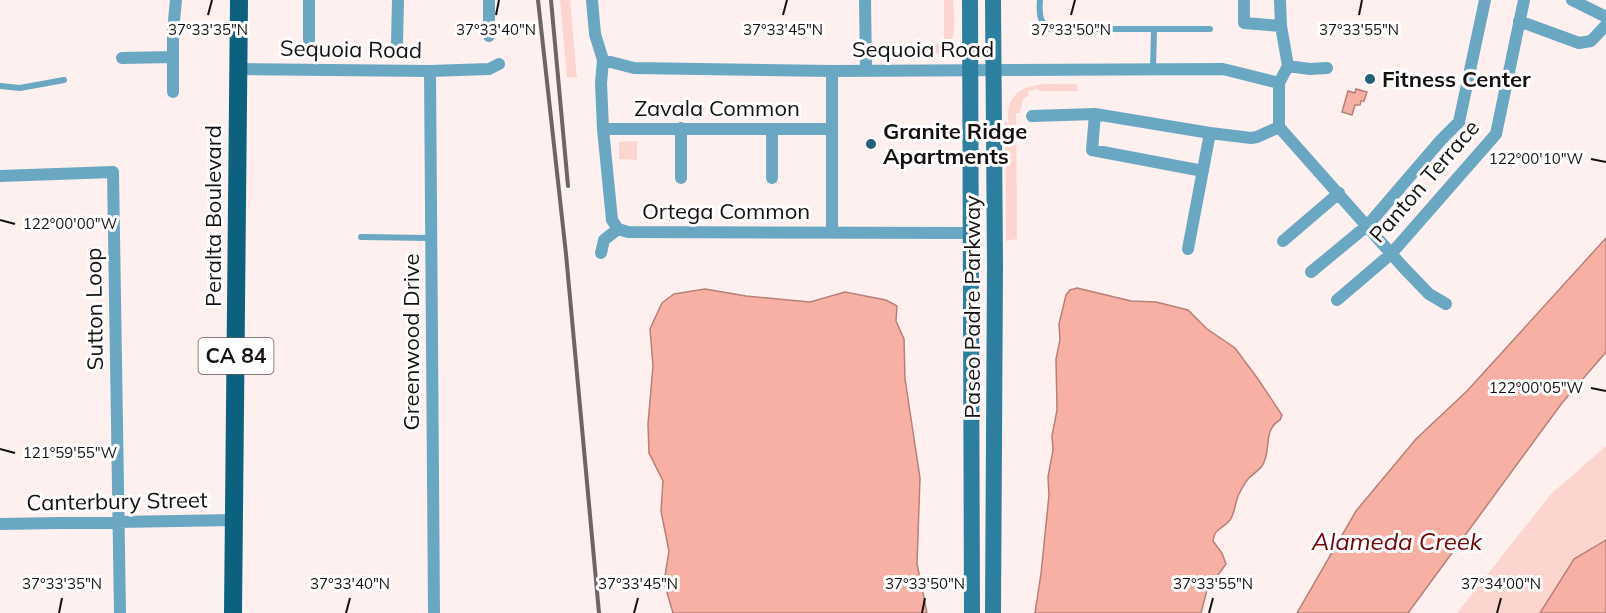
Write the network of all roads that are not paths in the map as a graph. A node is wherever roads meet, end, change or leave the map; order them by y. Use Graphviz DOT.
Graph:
graph roads {
  1 [pos="176,0"];
  2 [pos="239,0"];
  3 [pos="309,0"];
  4 [pos="398,0"];
  5 [pos="489,0"];
  6 [pos="592,0"];
  7 [pos="865,0"];
  8 [pos="970,0"];
  9 [pos="993,0"];
  10 [pos="1040,0"];
  11 [pos="1244,0"];
  12 [pos="1281,0"];
  13 [pos="1485,0"];
  14 [pos="1524,0"];
  15 [pos="1572,0"];
  16 [pos="1606,17"];
  17 [pos="1519,21"];
  18 [pos="1606,25"];
  19 [pos="1281,26"];
  20 [pos="1210,29"];
  21 [pos="1154,30"];
  22 [pos="489,36"];
  23 [pos="309,40"];
  24 [pos="397,43"];
  25 [pos="173,57"];
  26 [pos="122,58"];
  27 [pos="603,60"];
  28 [pos="499,64"];
  29 [pos="1288,66"];
  30 [pos="970,68"];
  31 [pos="1154,68"];
  32 [pos="1327,68"];
  33 [pos="238,69"];
  34 [pos="866,70"];
  35 [pos="993,70"];
  36 [pos="430,71"];
  37 [pos="832,71"];
  38 [pos="64,80"];
  39 [pos="1279,83"];
  40 [pos="0,86"];
  41 [pos="173,92"];
  42 [pos="1095,114"];
  43 [pos="1032,116"];
  44 [pos="1279,127"];
  45 [pos="681,128"];
  46 [pos="603,129"];
  47 [pos="772,129"];
  48 [pos="831,129"];
  49 [pos="1210,134"];
  50 [pos="1203,171"];
  51 [pos="0,176"];
  52 [pos="681,178"];
  53 [pos="772,178"];
  54 [pos="1339,193"];
  55 [pos="1368,225"];
  56 [pos="618,229"];
  57 [pos="832,232"];
  58 [pos="971,233"];
  59 [pos="361,237"];
  60 [pos="431,238"];
  61 [pos="1283,241"];
  62 [pos="1188,249"];
  63 [pos="601,253"];
  64 [pos="1391,254"];
  65 [pos="1311,272"];
  66 [pos="1336,300"];
  67 [pos="1446,304"];
  68 [pos="235,520"];
  69 [pos="117,523"];
  70 [pos="0,524"];
  71 [pos="120,613"];
  72 [pos="233,613"];
  73 [pos="434,613"];
  74 [pos="972,613"];
  75 [pos="993,613"];
  1 -- 25 [label="street"];
  2 -- 33 [label="main road, Peralta Boulevard / CA 84"];
  3 -- 23 [label="street"];
  4 -- 24 [label="street"];
  5 -- 22 [label="street"];
  6 -- 27 [label="street, Ortega Common"];
  7 -- 34 [label="street"];
  8 -- 30 [label="main road, Paseo Padre Parkway"];
  9 -- 35 [label="main road, Paseo Padre Parkway"];
  10 -- 21 [label="lane"];
  11 -- 19 [label="street"];
  12 -- 19 [label="street"];
  13 -- 55 [label="street"];
  14 -- 17 [label="street, Panton Terrace"];
  15 -- 16 [label="street"];
  17 -- 18 [label="street"];
  17 -- 64 [label="street, Panton Terrace"];
  19 -- 29 [label="street"];
  20 -- 21 [label="lane"];
  21 -- 31 [label="lane"];
  25 -- 26 [label="street"];
  25 -- 41 [label="street"];
  27 -- 37 [label="street, Sequoia Road"];
  27 -- 46 [label="street, Ortega Common"];
  28 -- 36 [label="street, Sequoia Road"];
  29 -- 32 [label="street"];
  29 -- 39 [label="street"];
  30 -- 34 [label="street, Sequoia Road"];
  30 -- 35 [label="street, Sequoia Road"];
  30 -- 58 [label="main road, Paseo Padre Parkway"];
  31 -- 35 [label="street, Sequoia Road"];
  31 -- 39 [label="street, Sequoia Road"];
  33 -- 36 [label="street, Sequoia Road"];
  33 -- 68 [label="main road, Peralta Boulevard / CA 84"];
  34 -- 37 [label="street, Sequoia Road"];
  35 -- 75 [label="main road, Paseo Padre Parkway"];
  36 -- 60 [label="street, Greenwood Drive"];
  37 -- 48 [label="street"];
  38 -- 40 [label="lane"];
  39 -- 44 [label="street"];
  42 -- 43 [label="street"];
  42 -- 49 [label="street"];
  42 -- 50 [label="street"];
  44 -- 49 [label="street"];
  44 -- 54 [label="street"];
  45 -- 46 [label="street, Zavala Common"];
  45 -- 47 [label="street, Zavala Common"];
  45 -- 52 [label="street"];
  46 -- 56 [label="street, Ortega Common"];
  47 -- 48 [label="street, Zavala Common"];
  47 -- 53 [label="street"];
  48 -- 57 [label="street"];
  49 -- 50 [label="street"];
  50 -- 62 [label="street"];
  51 -- 69 [label="street, Sutton Loop"];
  54 -- 55 [label="street"];
  54 -- 61 [label="street"];
  55 -- 64 [label="street"];
  55 -- 65 [label="street"];
  56 -- 57 [label="street, Ortega Common"];
  56 -- 63 [label="street"];
  57 -- 58 [label="street, Ortega Common"];
  58 -- 74 [label="main road, Paseo Padre Parkway"];
  59 -- 60 [label="lane"];
  60 -- 73 [label="street, Greenwood Drive"];
  64 -- 66 [label="street, Panton Terrace"];
  64 -- 67 [label="street"];
  68 -- 69 [label="street, Canterbury Street"];
  68 -- 72 [label="main road, Peralta Boulevard / CA 84"];
  69 -- 70 [label="street, Canterbury Street"];
  69 -- 71 [label="street"];
}
